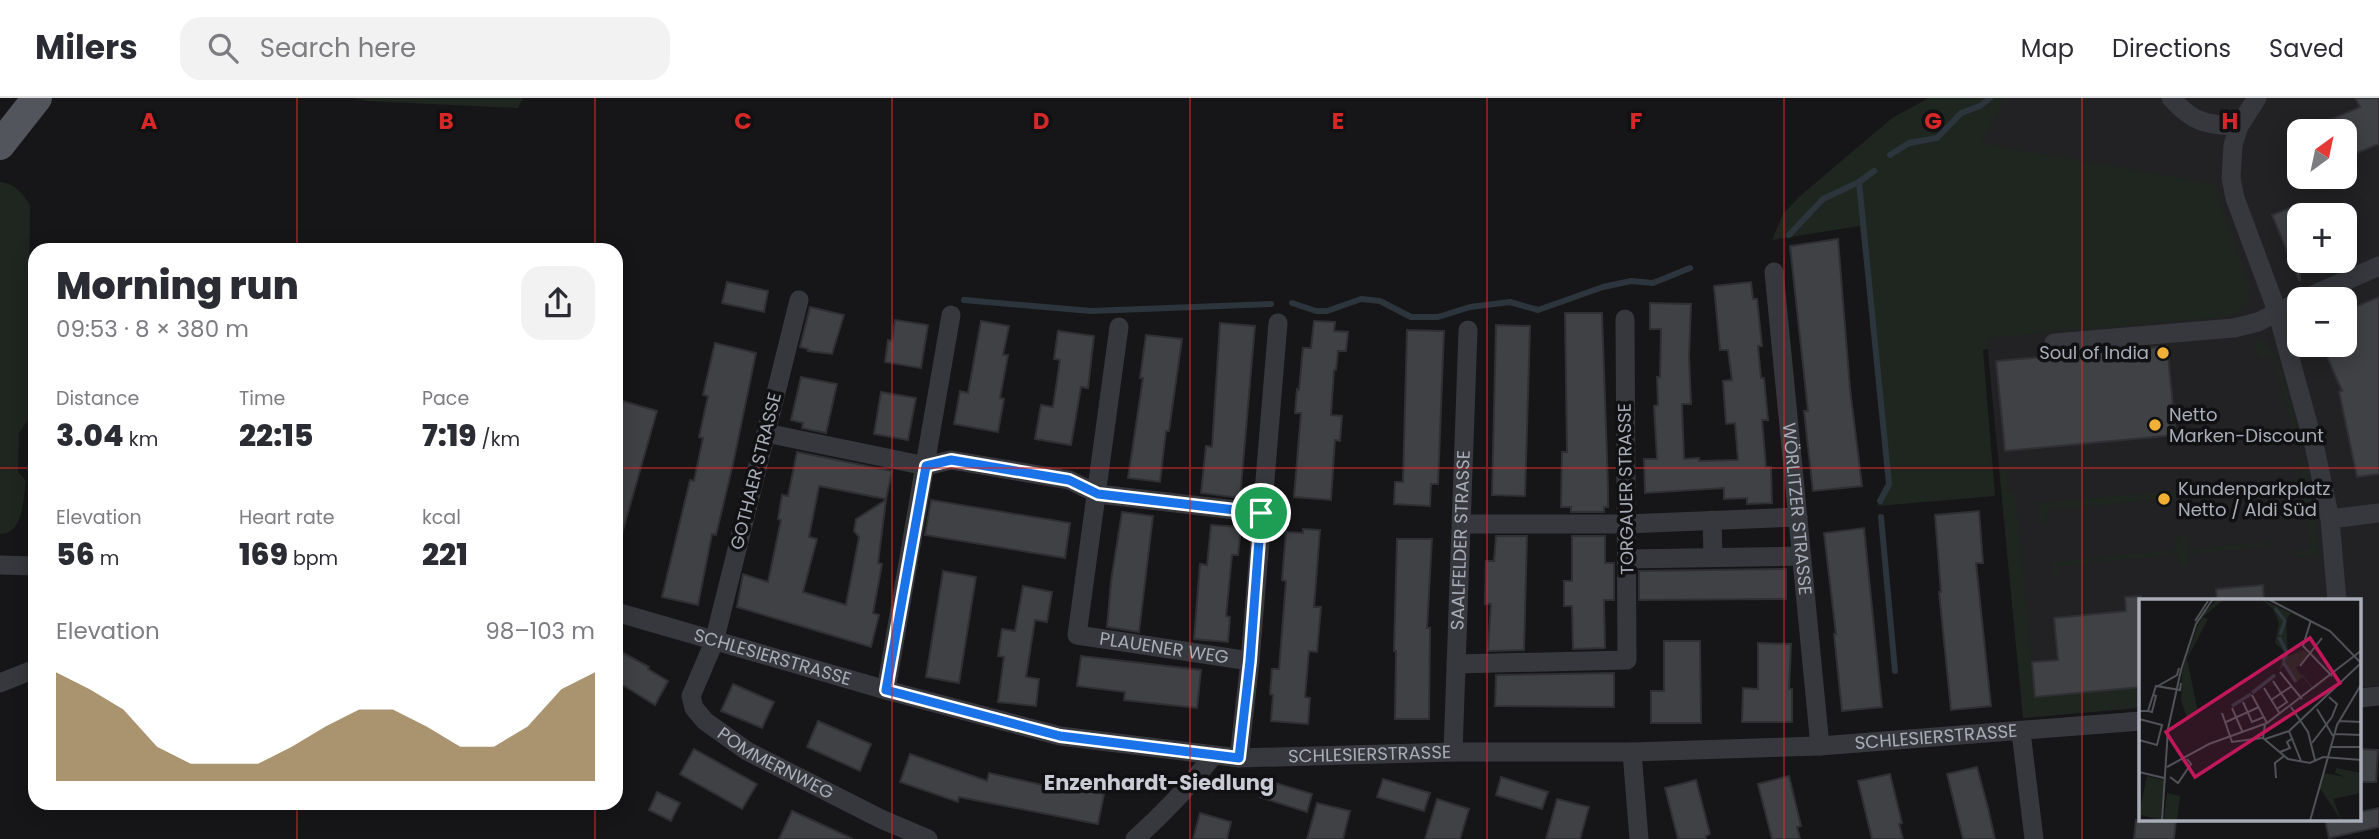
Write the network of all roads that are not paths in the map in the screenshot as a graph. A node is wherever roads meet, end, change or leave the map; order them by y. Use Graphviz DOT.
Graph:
graph roads {
  1 [pos="37,98"];
  2 [pos="2171,98"];
  3 [pos="2257,98"];
  4 [pos="2239,126"];
  5 [pos="0,145"];
  6 [pos="2379,266"];
  7 [pos="1774,272"];
  8 [pos="2331,287"];
  9 [pos="799,300"];
  10 [pos="2287,307"];
  11 [pos="2277,311"];
  12 [pos="951,315"];
  13 [pos="1625,319"];
  14 [pos="1278,323"];
  15 [pos="1119,327"];
  16 [pos="1468,330"];
  17 [pos="2053,343"];
  18 [pos="766,433"];
  19 [pos="926,466"];
  20 [pos="1098,494"];
  21 [pos="1261,513"];
  22 [pos="2379,513"];
  23 [pos="1798,517"];
  24 [pos="2330,519"];
  25 [pos="1712,520"];
  26 [pos="1462,524"];
  27 [pos="1626,524"];
  28 [pos="1802,556"];
  29 [pos="1713,557"];
  30 [pos="1627,559"];
  31 [pos="0,565"];
  32 [pos="28,566"];
  33 [pos="2337,599"];
  34 [pos="623,614"];
  35 [pos="714,642"];
  36 [pos="1250,661"];
  37 [pos="1456,664"];
  38 [pos="28,672"];
  39 [pos="0,683"];
  40 [pos="886,690"];
  41 [pos="2139,721"];
  42 [pos="2021,732"];
  43 [pos="1820,746"];
  44 [pos="1453,752"];
  45 [pos="1632,752"];
  46 [pos="1213,756"];
  47 [pos="1239,758"];
  48 [pos="928,839"];
  49 [pos="1135,839"];
  50 [pos="1639,839"];
  51 [pos="2034,839"];
  1 -- 5 [label="main road"];
  2 -- 4 [label="street"];
  3 -- 4 [label="street"];
  4 -- 11 [label="street"];
  6 -- 8 [label="street"];
  7 -- 23 [label="street, WÖRLITZER STRASSE"];
  9 -- 18 [label="street, GOTHAER STRASSE"];
  10 -- 11 [label="street"];
  11 -- 17 [label="street"];
  11 -- 24 [label="street"];
  12 -- 19 [label="street"];
  13 -- 27 [label="street, TORGAUER STRASSE"];
  14 -- 21 [label="street"];
  15 -- 20 [label="street"];
  16 -- 26 [label="street, SAALFELDER STRASSE"];
  18 -- 19 [label="street"];
  18 -- 35 [label="street, GOTHAER STRASSE"];
  19 -- 20 [label="street"];
  19 -- 40 [label="street"];
  20 -- 21 [label="street"];
  20 -- 36 [label="street, PLAUENER WEG"];
  21 -- 36 [label="street"];
  22 -- 24 [label="street"];
  23 -- 25 [label="street"];
  23 -- 28 [label="street, WÖRLITZER STRASSE"];
  24 -- 33 [label="street"];
  25 -- 27 [label="street"];
  25 -- 29 [label="street"];
  26 -- 27 [label="street"];
  26 -- 37 [label="street, SAALFELDER STRASSE"];
  27 -- 30 [label="street, TORGAUER STRASSE"];
  28 -- 29 [label="street"];
  28 -- 43 [label="street, WÖRLITZER STRASSE"];
  29 -- 30 [label="street"];
  30 -- 37 [label="street, TORGAUER STRASSE"];
  31 -- 32 [label="street"];
  34 -- 35 [label="street, SCHLESIERSTRASSE"];
  35 -- 40 [label="street, SCHLESIERSTRASSE"];
  35 -- 48 [label="street, POMMERNWEG"];
  36 -- 47 [label="street"];
  37 -- 44 [label="street, SAALFELDER STRASSE"];
  38 -- 39 [label="street"];
  40 -- 46 [label="street, SCHLESIERSTRASSE"];
  41 -- 42 [label="street, SCHLESIERSTRASSE"];
  42 -- 43 [label="street, SCHLESIERSTRASSE"];
  42 -- 51 [label="street"];
  43 -- 45 [label="street, SCHLESIERSTRASSE"];
  44 -- 45 [label="street, SCHLESIERSTRASSE"];
  44 -- 47 [label="street, SCHLESIERSTRASSE"];
  45 -- 50 [label="street"];
  46 -- 47 [label="street, SCHLESIERSTRASSE"];
  46 -- 49 [label="street"];
}
